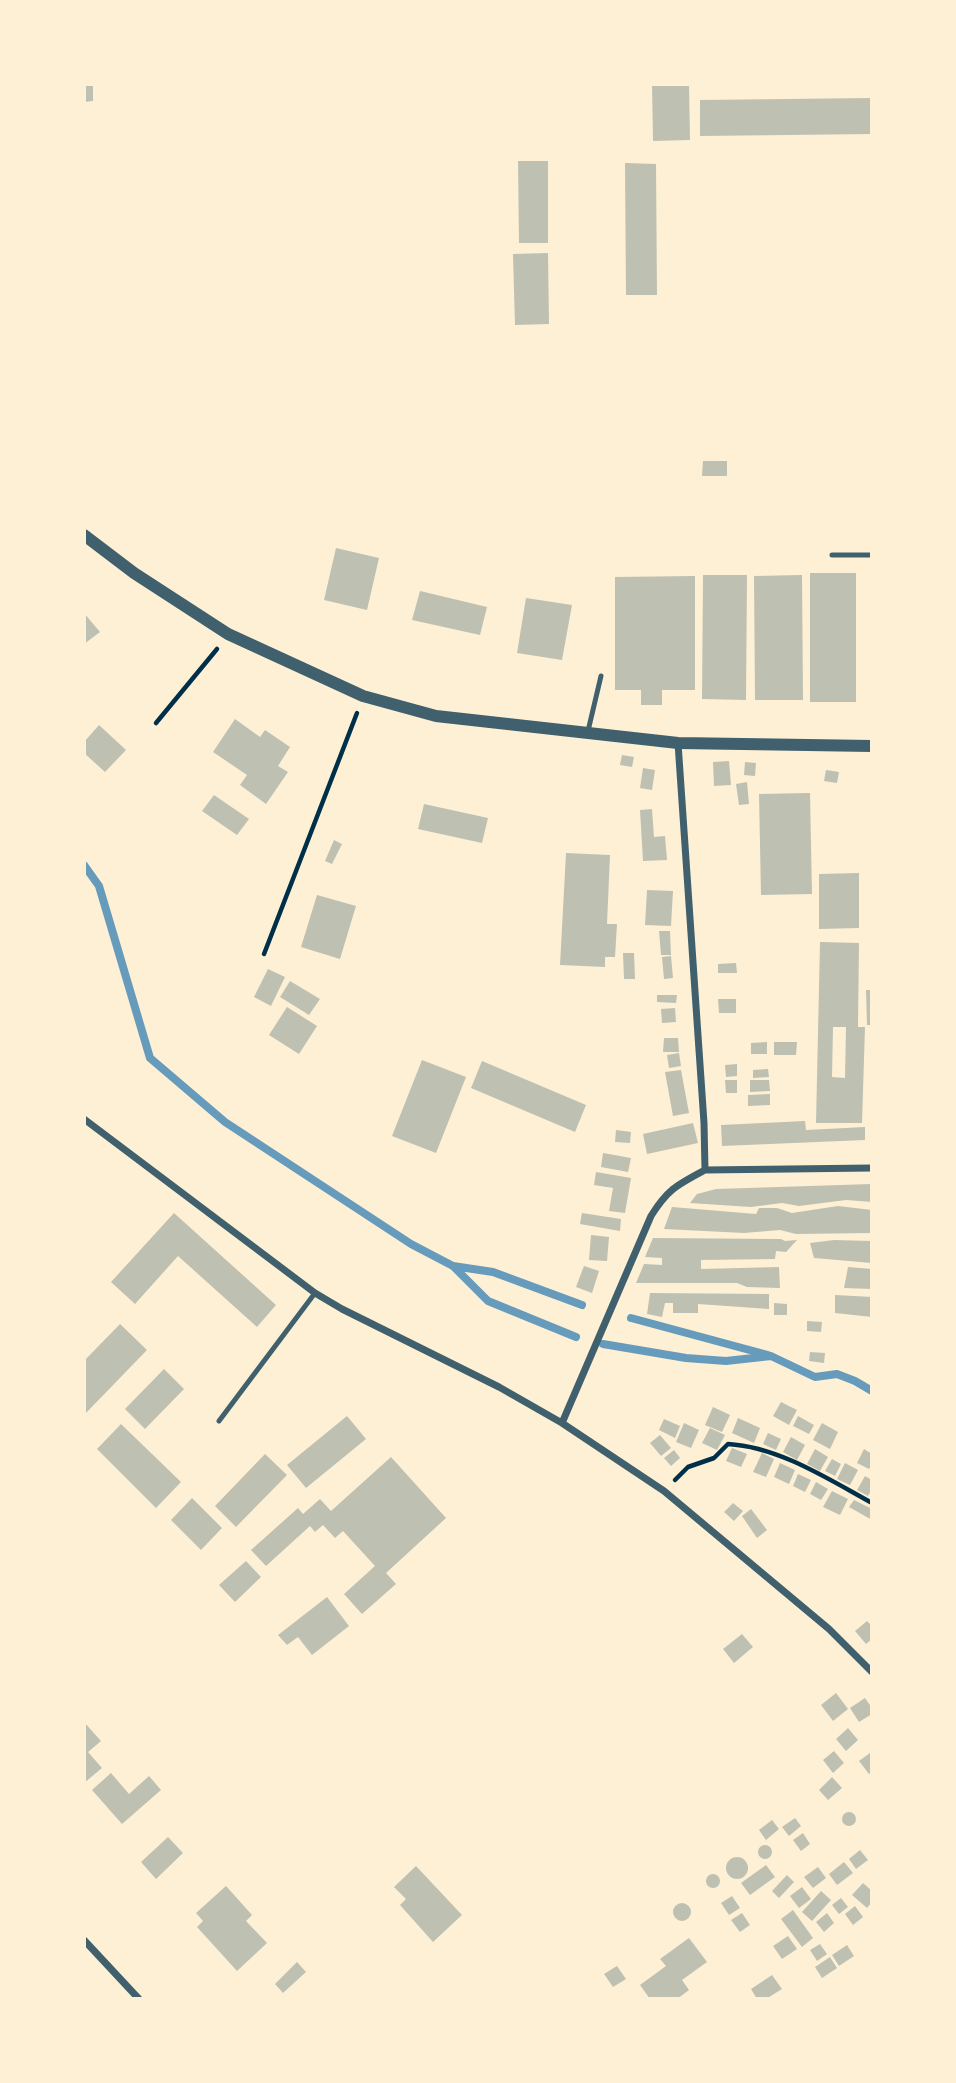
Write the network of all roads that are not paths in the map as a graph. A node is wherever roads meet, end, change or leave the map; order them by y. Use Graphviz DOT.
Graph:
graph roads {
  1 [pos="84,535"];
  2 [pos="832,555"];
  3 [pos="872,555"];
  4 [pos="601,676"];
  5 [pos="588,734"];
  6 [pos="678,743"];
  7 [pos="872,746"];
  8 [pos="84,1119"];
  9 [pos="872,1168"];
  10 [pos="705,1170"];
  11 [pos="315,1293"];
  12 [pos="219,1421"];
  13 [pos="562,1423"];
  14 [pos="872,1672"];
  15 [pos="84,1940"];
  16 [pos="139,1999"];
  1 -- 5 [label="street"];
  2 -- 3 [label="lane"];
  4 -- 5 [label="lane"];
  5 -- 6 [label="street"];
  6 -- 7 [label="street"];
  6 -- 10 [label="street"];
  8 -- 11 [label="street"];
  9 -- 10 [label="street"];
  10 -- 13 [label="street"];
  11 -- 12 [label="lane"];
  11 -- 13 [label="street"];
  13 -- 14 [label="street"];
  15 -- 16 [label="street"];
}
